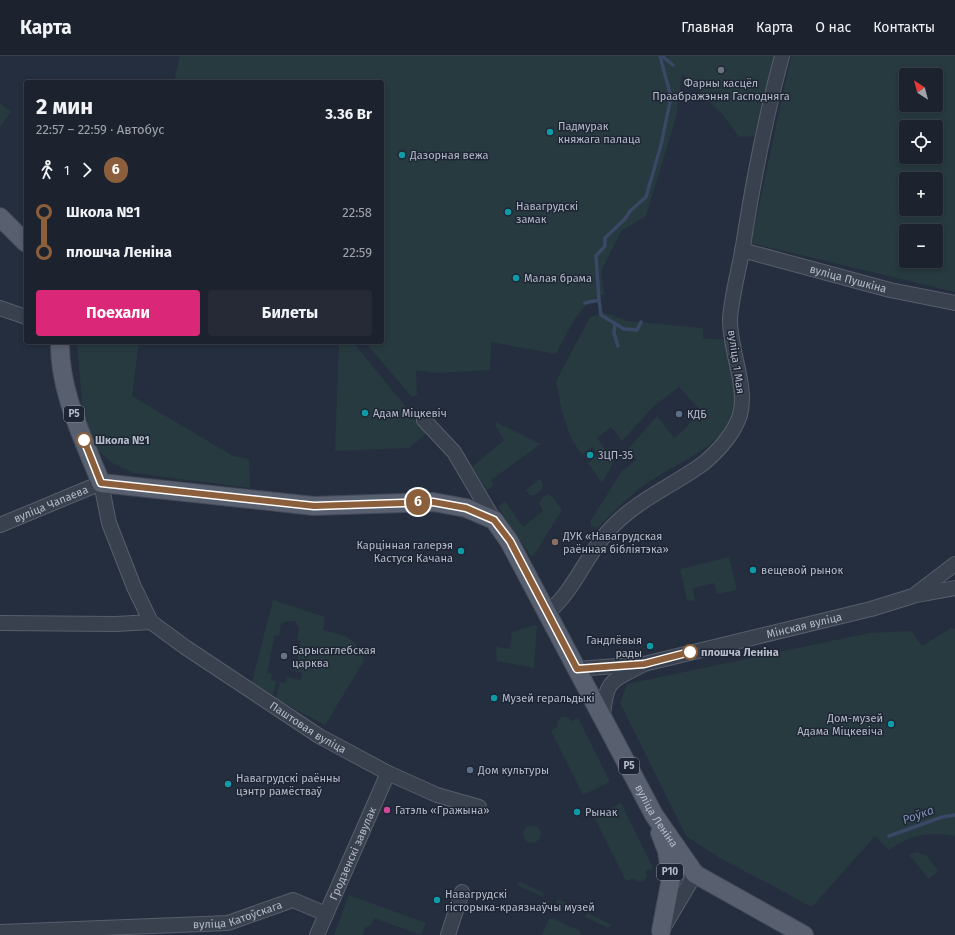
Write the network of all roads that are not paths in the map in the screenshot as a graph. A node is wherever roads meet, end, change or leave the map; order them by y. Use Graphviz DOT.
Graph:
graph roads {
  1 [pos="782,56"];
  2 [pos="0,217"];
  3 [pos="24,241"];
  4 [pos="742,250"];
  5 [pos="955,303"];
  6 [pos="0,308"];
  7 [pos="24,316"];
  8 [pos="60,344"];
  9 [pos="424,420"];
  10 [pos="101,483"];
  11 [pos="494,520"];
  12 [pos="0,525"];
  13 [pos="955,564"];
  14 [pos="955,588"];
  15 [pos="912,596"];
  16 [pos="547,613"];
  17 [pos="151,622"];
  18 [pos="0,623"];
  19 [pos="644,664"];
  20 [pos="577,669"];
  21 [pos="603,717"];
  22 [pos="388,773"];
  23 [pos="479,808"];
  24 [pos="654,815"];
  25 [pos="684,858"];
  26 [pos="693,878"];
  27 [pos="462,892"];
  28 [pos="326,914"];
  29 [pos="0,932"];
  30 [pos="661,934"];
  31 [pos="317,935"];
  32 [pos="448,935"];
  33 [pos="804,935"];
  1 -- 4 [label="street, вуліца 1 Мая"];
  2 -- 3 [label="main road"];
  4 -- 5 [label="street, вуліца Пушкіна"];
  4 -- 16 [label="street, вуліца 1 Мая"];
  6 -- 7 [label="street"];
  8 -- 10 [label="main road, Р5"];
  9 -- 11 [label="street"];
  10 -- 11 [label="main road, Р5"];
  10 -- 12 [label="street, вуліца Чапаева"];
  10 -- 17 [label="street, Паштовая вуліца"];
  11 -- 16 [label="main road, Р5"];
  13 -- 15 [label="street, Мінская вуліца"];
  14 -- 15 [label="street"];
  15 -- 19 [label="street, Мінская вуліца"];
  16 -- 20 [label="main road, Р5"];
  17 -- 18 [label="street"];
  17 -- 22 [label="street, Паштовая вуліца"];
  19 -- 20 [label="street, Мінская вуліца"];
  19 -- 21 [label="street, Мінская вуліца"];
  20 -- 21 [label="main road, вуліца Леніна / Р5"];
  21 -- 24 [label="main road, вуліца Леніна / Р5"];
  22 -- 23 [label="street, Паштовая вуліца"];
  22 -- 28 [label="street, Гродзенскі завулак"];
  24 -- 25 [label="main road, вуліца Леніна / Р5"];
  24 -- 30 [label="main road, Р10"];
  25 -- 26 [label="main road, Р10"];
  26 -- 30 [label="street, Р10"];
  26 -- 33 [label="main road, Р10"];
  27 -- 32 [label="street"];
  28 -- 29 [label="street, вуліца Катоўскага"];
  28 -- 31 [label="street, Гродзенскі завулак"];
}
